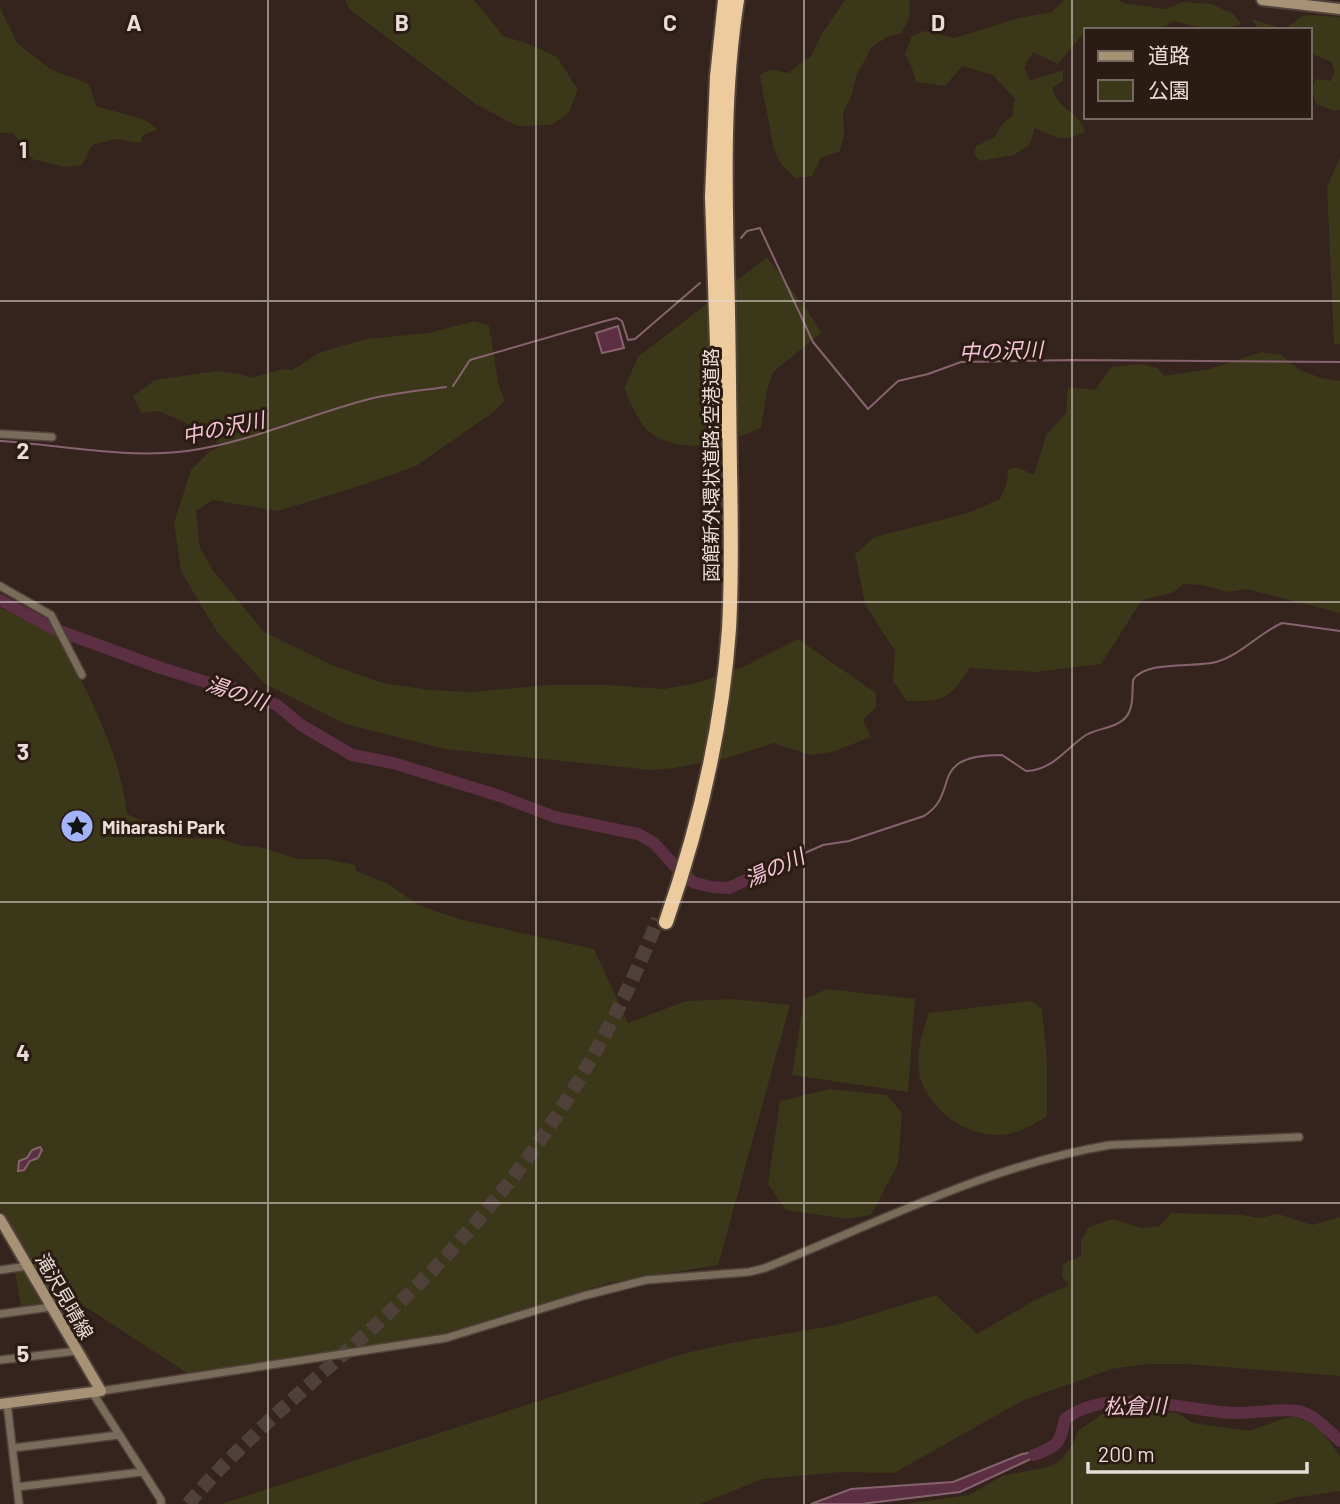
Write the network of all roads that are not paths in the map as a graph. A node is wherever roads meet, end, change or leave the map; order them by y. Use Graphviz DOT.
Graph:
graph roads {
  1 [pos="725,0"];
  2 [pos="737,0"];
  3 [pos="1262,0"];
  4 [pos="1340,9"];
  5 [pos="0,434"];
  6 [pos="52,437"];
  7 [pos="0,586"];
  8 [pos="82,675"];
  9 [pos="685,853"];
  10 [pos="662,921"];
  11 [pos="1300,1137"];
  12 [pos="0,1219"];
  13 [pos="28,1266"];
  14 [pos="0,1270"];
  15 [pos="51,1307"];
  16 [pos="0,1314"];
  17 [pos="77,1351"];
  18 [pos="0,1360"];
  19 [pos="96,1392"];
  20 [pos="4,1404"];
  21 [pos="119,1435"];
  22 [pos="13,1448"];
  23 [pos="142,1472"];
  24 [pos="18,1487"];
  25 [pos="19,1504"];
  26 [pos="161,1504"];
  1 -- 9 [label="highway, 函館新外環状道路;空港道路"];
  2 -- 9 [label="highway, 函館新外環状道路;空港道路"];
  3 -- 4 [label="street"];
  5 -- 6 [label="street"];
  7 -- 8 [label="street"];
  9 -- 10 [label="highway, 函館新外環状道路;空港道路"];
  11 -- 19 [label="street"];
  12 -- 13 [label="street, 滝沢見晴線"];
  13 -- 14 [label="street"];
  13 -- 15 [label="street, 滝沢見晴線"];
  15 -- 16 [label="street"];
  15 -- 17 [label="street, 滝沢見晴線"];
  17 -- 18 [label="street"];
  17 -- 19 [label="street, 滝沢見晴線"];
  19 -- 20 [label="street"];
  19 -- 21 [label="street"];
  20 -- 22 [label="street"];
  21 -- 22 [label="street"];
  21 -- 23 [label="street"];
  22 -- 24 [label="street"];
  23 -- 24 [label="street"];
  23 -- 26 [label="street"];
  24 -- 25 [label="street"];
}
